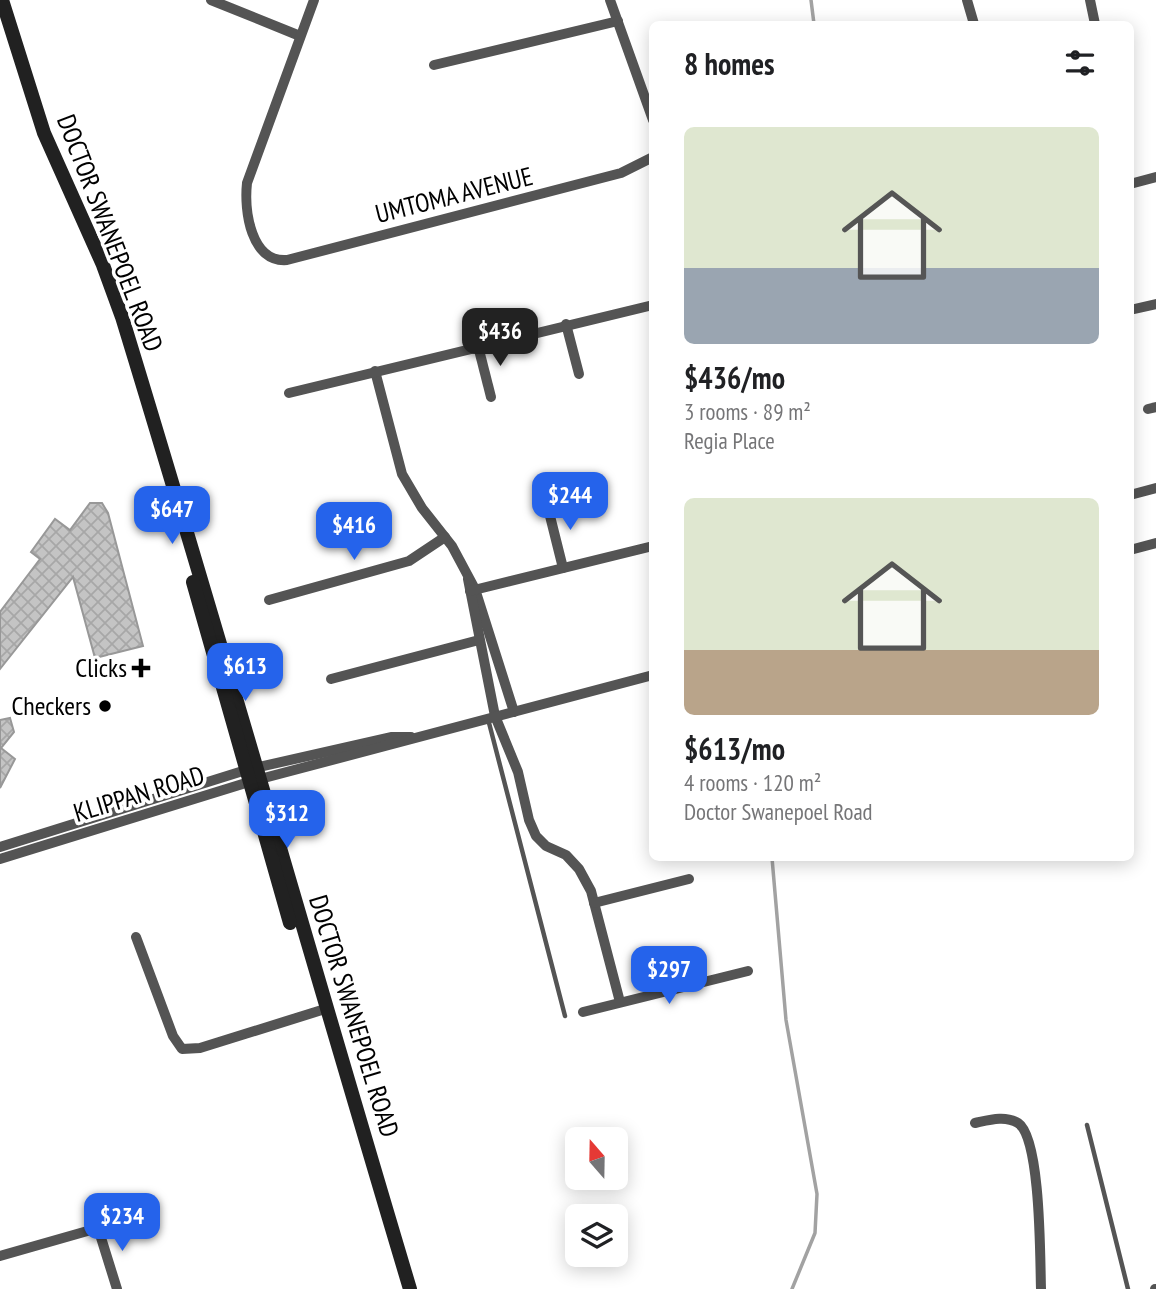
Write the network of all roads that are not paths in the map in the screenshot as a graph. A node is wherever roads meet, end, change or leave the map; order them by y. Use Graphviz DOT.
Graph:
graph roads {
  1 [pos="2,0"];
  2 [pos="211,0"];
  3 [pos="314,0"];
  4 [pos="610,0"];
  5 [pos="967,0"];
  6 [pos="1090,0"];
  7 [pos="0,12"];
  8 [pos="618,21"];
  9 [pos="973,21"];
  10 [pos="1094,21"];
  11 [pos="300,36"];
  12 [pos="434,65"];
  13 [pos="649,109"];
  14 [pos="649,159"];
  15 [pos="1156,177"];
  16 [pos="1134,183"];
  17 [pos="1156,304"];
  18 [pos="649,305"];
  19 [pos="1134,309"];
  20 [pos="566,324"];
  21 [pos="478,346"];
  22 [pos="375,371"];
  23 [pos="579,374"];
  24 [pos="289,393"];
  25 [pos="491,397"];
  26 [pos="1156,488"];
  27 [pos="1134,494"];
  28 [pos="547,504"];
  29 [pos="445,537"];
  30 [pos="1156,544"];
  31 [pos="649,547"];
  32 [pos="1134,549"];
  33 [pos="563,568"];
  34 [pos="472,590"];
  35 [pos="269,600"];
  36 [pos="479,640"];
  37 [pos="649,676"];
  38 [pos="331,679"];
  39 [pos="514,712"];
  40 [pos="491,717"];
  41 [pos="253,775"];
  42 [pos="56,830"];
  43 [pos="69,837"];
  44 [pos="12,844"];
  45 [pos="0,848"];
  46 [pos="13,856"];
  47 [pos="0,859"];
  48 [pos="689,879"];
  49 [pos="594,904"];
  50 [pos="136,937"];
  51 [pos="748,971"];
  52 [pos="620,1002"];
  53 [pos="321,1010"];
  54 [pos="583,1012"];
  55 [pos="565,1016"];
  56 [pos="975,1122"];
  57 [pos="1087,1125"];
  58 [pos="127,1220"];
  59 [pos="98,1228"];
  60 [pos="0,1256"];
  61 [pos="115,1289"];
  62 [pos="401,1289"];
  63 [pos="410,1289"];
  64 [pos="1041,1289"];
  65 [pos="1128,1289"];
  1 -- 41 [label="main road, DOCTOR SWANEPOEL ROAD"];
  2 -- 11 [label="street"];
  3 -- 11 [label="street"];
  4 -- 8 [label="street"];
  5 -- 9 [label="street"];
  6 -- 10 [label="street"];
  7 -- 41 [label="main road, DOCTOR SWANEPOEL ROAD"];
  8 -- 12 [label="street"];
  8 -- 13 [label="street"];
  11 -- 14 [label="street, UMTOMA AVENUE"];
  15 -- 16 [label="street"];
  17 -- 19 [label="street"];
  18 -- 20 [label="street"];
  20 -- 21 [label="street"];
  20 -- 23 [label="street"];
  21 -- 22 [label="street"];
  21 -- 25 [label="street"];
  22 -- 24 [label="street"];
  22 -- 29 [label="street"];
  26 -- 27 [label="street"];
  28 -- 33 [label="street"];
  29 -- 34 [label="street"];
  29 -- 35 [label="street"];
  30 -- 32 [label="street"];
  31 -- 33 [label="street"];
  33 -- 34 [label="street"];
  34 -- 36 [label="street"];
  34 -- 39 [label="street"];
  36 -- 38 [label="street"];
  36 -- 40 [label="street"];
  37 -- 39 [label="street, KLIPPAN ROAD"];
  39 -- 40 [label="street, KLIPPAN ROAD"];
  40 -- 41 [label="street, KLIPPAN ROAD"];
  40 -- 49 [label="street"];
  40 -- 55 [label="lane"];
  41 -- 42 [label="street, KLIPPAN ROAD"];
  41 -- 43 [label="street, KLIPPAN ROAD"];
  41 -- 53 [label="main road, DOCTOR SWANEPOEL ROAD"];
  42 -- 43 [label="lane"];
  42 -- 44 [label="street, KLIPPAN ROAD"];
  43 -- 46 [label="street, KLIPPAN ROAD"];
  44 -- 45 [label="street, KLIPPAN ROAD"];
  44 -- 46 [label="lane"];
  46 -- 47 [label="street, KLIPPAN ROAD"];
  48 -- 49 [label="street"];
  49 -- 52 [label="street"];
  50 -- 53 [label="street"];
  51 -- 52 [label="street"];
  52 -- 54 [label="street"];
  53 -- 62 [label="main road, DOCTOR SWANEPOEL ROAD"];
  53 -- 63 [label="main road, DOCTOR SWANEPOEL ROAD"];
  56 -- 64 [label="street"];
  57 -- 65 [label="lane"];
  58 -- 59 [label="street"];
  59 -- 60 [label="street"];
  59 -- 61 [label="street"];
}
